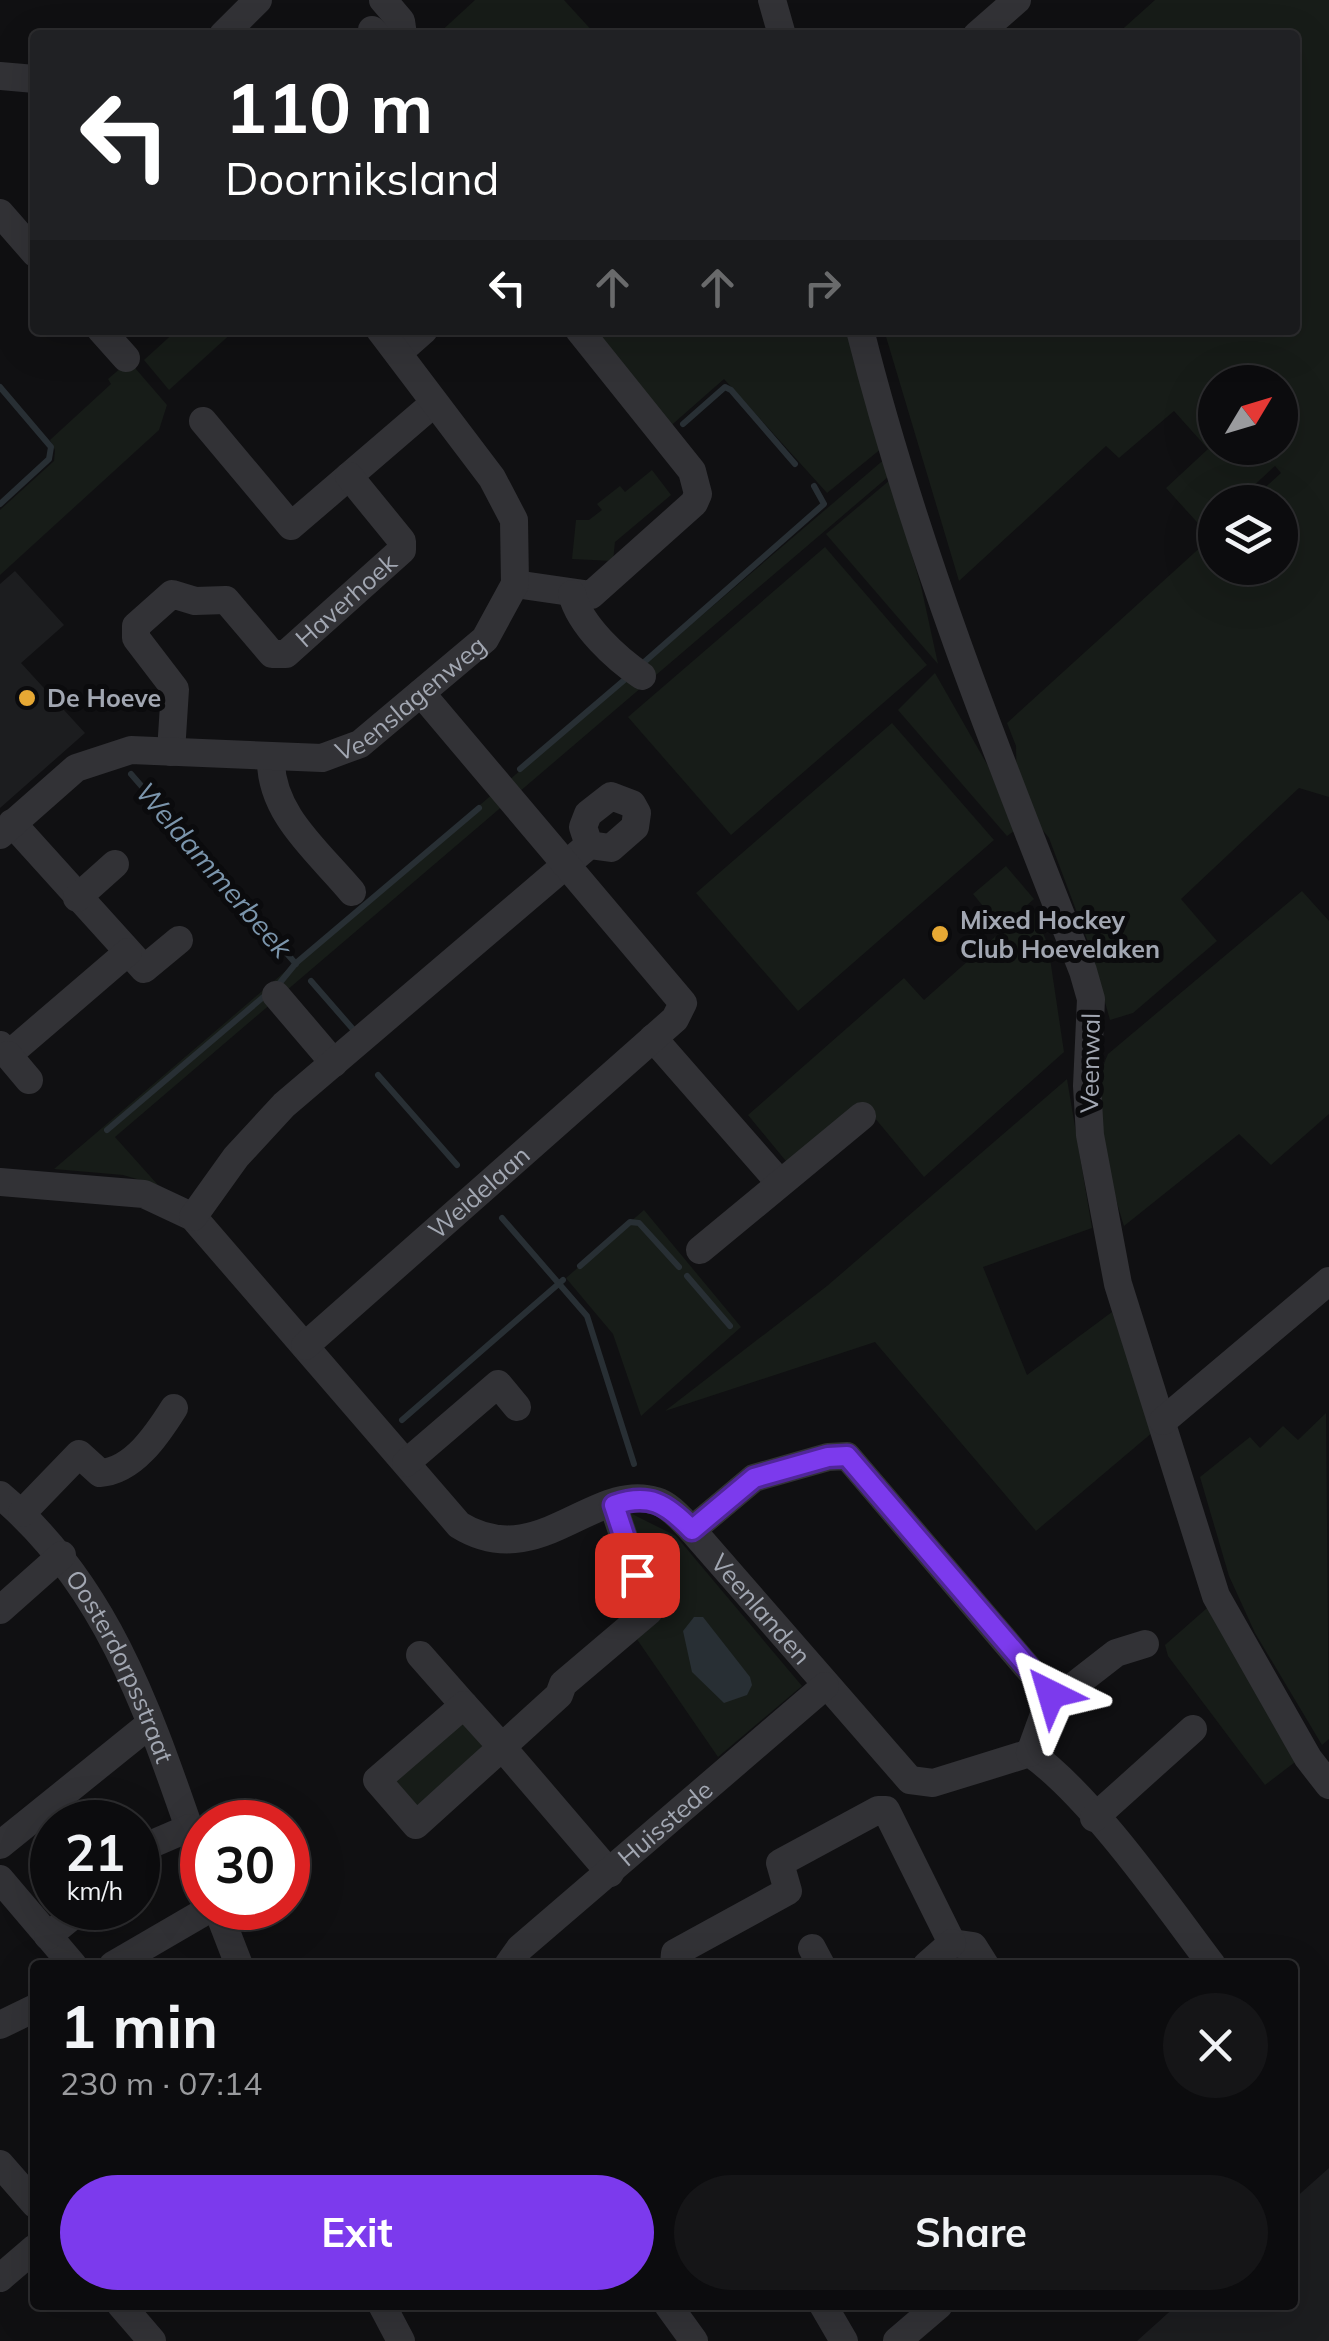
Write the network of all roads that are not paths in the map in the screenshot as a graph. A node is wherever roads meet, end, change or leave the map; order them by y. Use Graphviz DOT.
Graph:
graph roads {
  1 [pos="383,0"];
  2 [pos="772,0"];
  3 [pos="1018,0"];
  4 [pos="254,1"];
  5 [pos="228,30"];
  6 [pos="402,30"];
  7 [pos="781,30"];
  8 [pos="984,30"];
  9 [pos="0,76"];
  10 [pos="30,79"];
  11 [pos="0,213"];
  12 [pos="30,247"];
  13 [pos="105,335"];
  14 [pos="384,335"];
  15 [pos="418,335"];
  16 [pos="583,335"];
  17 [pos="861,335"];
  18 [pos="398,353"];
  19 [pos="126,358"];
  20 [pos="433,404"];
  21 [pos="203,421"];
  22 [pos="349,476"];
  23 [pos="515,584"];
  24 [pos="572,594"];
  25 [pos="642,676"];
  26 [pos="420,693"];
  27 [pos="171,752"];
  28 [pos="271,759"];
  29 [pos="6,829"];
  30 [pos="590,844"];
  31 [pos="115,864"];
  32 [pos="563,865"];
  33 [pos="352,892"];
  34 [pos="77,898"];
  35 [pos="179,940"];
  36 [pos="128,952"];
  37 [pos="276,995"];
  38 [pos="653,1038"];
  39 [pos="4,1050"];
  40 [pos="334,1063"];
  41 [pos="29,1080"];
  42 [pos="862,1116"];
  43 [pos="0,1182"];
  44 [pos="780,1183"];
  45 [pos="193,1217"];
  46 [pos="700,1250"];
  47 [pos="1329,1281"];
  48 [pos="305,1346"];
  49 [pos="517,1407"];
  50 [pos="174,1408"];
  51 [pos="1163,1421"];
  52 [pos="406,1463"];
  53 [pos="0,1495"];
  54 [pos="614,1505"];
  55 [pos="22,1514"];
  56 [pos="692,1530"];
  57 [pos="62,1555"];
  58 [pos="0,1610"];
  59 [pos="1145,1644"];
  60 [pos="420,1655"];
  61 [pos="826,1686"];
  62 [pos="1051,1694"];
  63 [pos="464,1705"];
  64 [pos="150,1724"];
  65 [pos="1193,1729"];
  66 [pos="502,1748"];
  67 [pos="1030,1754"];
  68 [pos="910,1780"];
  69 [pos="1329,1785"];
  70 [pos="180,1804"];
  71 [pos="886,1810"];
  72 [pos="1094,1818"];
  73 [pos="0,1844"];
  74 [pos="610,1872"];
  75 [pos="0,1879"];
  76 [pos="180,1927"];
  77 [pos="55,1930"];
  78 [pos="224,1930"];
  79 [pos="48,1936"];
  80 [pos="952,1943"];
  81 [pos="69,1960"];
  82 [pos="122,1960"];
  83 [pos="237,1960"];
  84 [pos="512,1960"];
  85 [pos="674,1960"];
  86 [pos="933,1960"];
  87 [pos="982,1960"];
  88 [pos="1208,1960"];
  89 [pos="30,2010"];
  90 [pos="0,2025"];
  91 [pos="0,2164"];
  92 [pos="30,2198"];
  93 [pos="30,2252"];
  94 [pos="0,2278"];
  95 [pos="125,2310"];
  96 [pos="384,2310"];
  97 [pos="672,2310"];
  98 [pos="825,2310"];
  99 [pos="933,2310"];
  100 [pos="398,2340"];
  101 [pos="152,2341"];
  102 [pos="694,2341"];
  103 [pos="844,2341"];
  104 [pos="896,2341"];
  1 -- 6 [label="street"];
  2 -- 7 [label="street"];
  3 -- 8 [label="street"];
  4 -- 5 [label="street"];
  9 -- 10 [label="street"];
  11 -- 12 [label="street"];
  13 -- 19 [label="street"];
  14 -- 18 [label="street, Veenslagenweg"];
  15 -- 18 [label="street"];
  16 -- 24 [label="street"];
  17 -- 51 [label="street, Veenwal"];
  18 -- 20 [label="street, Veenslagenweg"];
  20 -- 22 [label="street"];
  20 -- 23 [label="street, Veenslagenweg"];
  21 -- 22 [label="street"];
  22 -- 27 [label="street, Haverhoek"];
  23 -- 24 [label="street"];
  23 -- 26 [label="street, Veenslagenweg"];
  24 -- 25 [label="street"];
  26 -- 28 [label="street, Veenslagenweg"];
  26 -- 32 [label="street, Weidelaan"];
  27 -- 28 [label="street, Veenslagenweg"];
  27 -- 29 [label="street, Veenslagenweg"];
  28 -- 33 [label="street"];
  29 -- 34 [label="street"];
  30 -- 32 [label="street"];
  31 -- 34 [label="street"];
  32 -- 38 [label="street, Weidelaan"];
  32 -- 40 [label="street"];
  34 -- 36 [label="street"];
  35 -- 36 [label="street"];
  36 -- 39 [label="street"];
  37 -- 40 [label="street"];
  38 -- 44 [label="street"];
  38 -- 48 [label="street, Weidelaan"];
  39 -- 41 [label="street"];
  40 -- 45 [label="street"];
  42 -- 44 [label="street"];
  43 -- 45 [label="street, Veenlanden"];
  44 -- 46 [label="street"];
  45 -- 48 [label="street, Veenlanden"];
  47 -- 51 [label="street"];
  48 -- 52 [label="street, Veenlanden"];
  49 -- 52 [label="street"];
  50 -- 55 [label="street"];
  51 -- 69 [label="street, Veenwal"];
  52 -- 54 [label="street, Veenlanden"];
  53 -- 55 [label="street, Oosterdorpsstraat"];
  54 -- 56 [label="street, Veenlanden"];
  54 -- 66 [label="street"];
  55 -- 57 [label="street, Oosterdorpsstraat"];
  56 -- 61 [label="street, Veenlanden"];
  56 -- 62 [label="street"];
  57 -- 58 [label="street"];
  57 -- 64 [label="street, Oosterdorpsstraat"];
  59 -- 62 [label="street"];
  60 -- 63 [label="street"];
  61 -- 68 [label="street, Veenlanden"];
  61 -- 74 [label="street, Huisstede"];
  62 -- 67 [label="street"];
  63 -- 66 [label="street"];
  63 -- 66 [label="street"];
  64 -- 70 [label="street, Oosterdorpsstraat"];
  64 -- 73 [label="street"];
  65 -- 72 [label="street"];
  66 -- 74 [label="street"];
  67 -- 68 [label="street"];
  67 -- 72 [label="street"];
  68 -- 71 [label="street"];
  71 -- 80 [label="street"];
  71 -- 85 [label="street"];
  72 -- 88 [label="street"];
  74 -- 84 [label="street, Huisstede"];
  75 -- 79 [label="street"];
  76 -- 82 [label="street"];
  77 -- 79 [label="street"];
  78 -- 83 [label="street"];
  79 -- 81 [label="street"];
  80 -- 86 [label="street"];
  80 -- 87 [label="street"];
  89 -- 90 [label="street"];
  91 -- 92 [label="street"];
  93 -- 94 [label="street"];
  95 -- 101 [label="street"];
  96 -- 100 [label="street"];
  97 -- 102 [label="street"];
  98 -- 103 [label="street"];
  99 -- 104 [label="street"];
}
